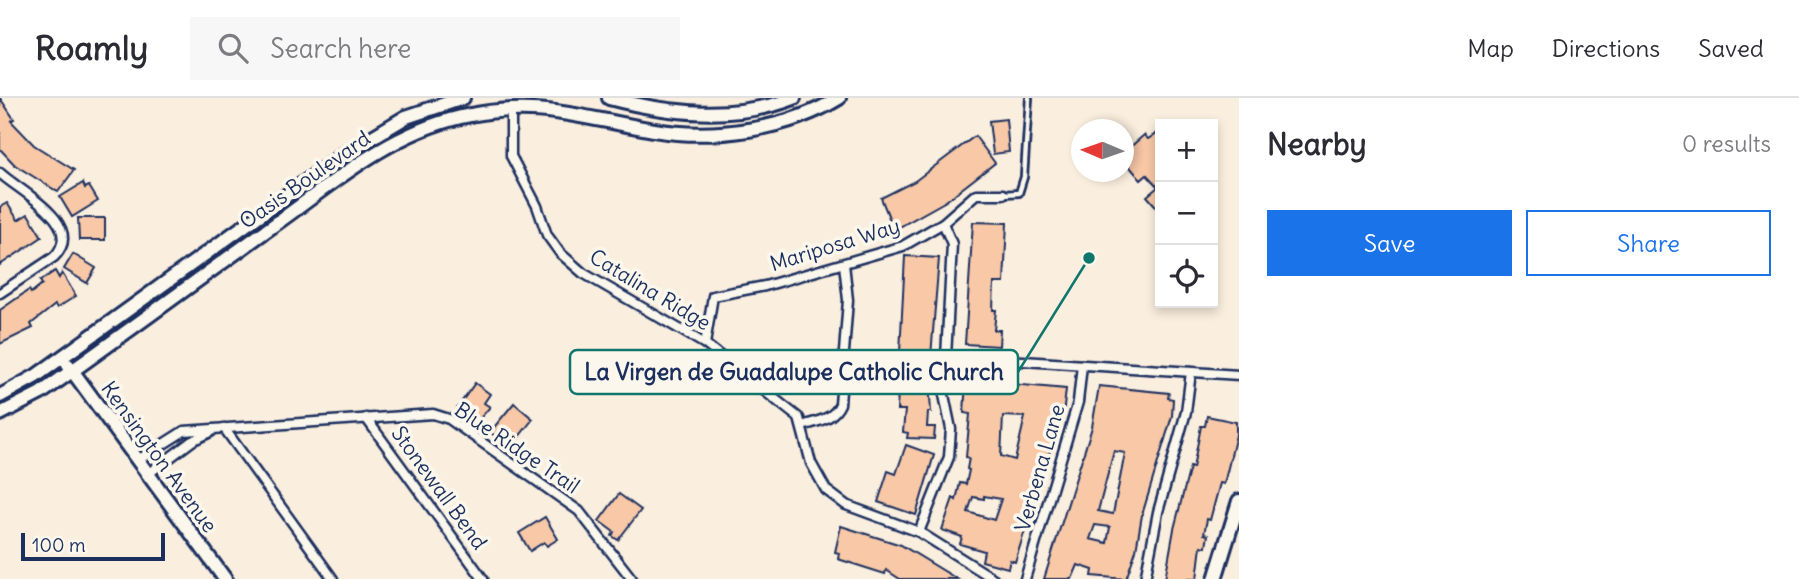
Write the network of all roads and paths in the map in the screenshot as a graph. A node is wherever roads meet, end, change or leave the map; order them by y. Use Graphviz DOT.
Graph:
graph roads {
  1 [pos="463,98"];
  2 [pos="609,98"];
  3 [pos="794,98"];
  4 [pos="839,98"];
  5 [pos="1029,98"];
  6 [pos="511,103"];
  7 [pos="0,173"];
  8 [pos="1003,194"];
  9 [pos="943,223"];
  10 [pos="844,264"];
  11 [pos="0,293"];
  12 [pos="705,344"];
  13 [pos="946,356"];
  14 [pos="62,357"];
  15 [pos="1082,365"];
  16 [pos="72,370"];
  17 [pos="1191,372"];
  18 [pos="1239,375"];
  19 [pos="0,396"];
  20 [pos="0,414"];
  21 [pos="366,418"];
  22 [pos="802,426"];
  23 [pos="224,428"];
  24 [pos="138,460"];
  25 [pos="148,474"];
  26 [pos="1239,501"];
  27 [pos="919,532"];
  28 [pos="225,579"];
  29 [pos="333,579"];
  30 [pos="483,579"];
  31 [pos="632,579"];
  32 [pos="994,579"];
  33 [pos="1026,579"];
  34 [pos="1145,579"];
  35 [pos="1215,579"];
  1 -- 14 [label="street, Oasis Boulevard"];
  2 -- 3 [label="street"];
  4 -- 6 [label="street, Oasis Boulevard"];
  5 -- 8 [label="lane"];
  6 -- 12 [label="street, Catalina Ridge"];
  6 -- 16 [label="street, Oasis Boulevard"];
  7 -- 11 [label="street"];
  8 -- 9 [label="street, Mariposa Way"];
  9 -- 10 [label="street, Mariposa Way"];
  9 -- 13 [label="street"];
  10 -- 12 [label="street, Mariposa Way"];
  10 -- 22 [label="street"];
  12 -- 22 [label="street, Catalina Ridge"];
  13 -- 15 [label="street"];
  13 -- 27 [label="street"];
  14 -- 16 [label="street, Kensington Avenue"];
  14 -- 19 [label="street, Oasis Boulevard"];
  15 -- 17 [label="street"];
  15 -- 33 [label="street, Verbena Lane"];
  16 -- 20 [label="street, Oasis Boulevard"];
  16 -- 24 [label="street, Kensington Avenue"];
  17 -- 18 [label="street"];
  17 -- 34 [label="street"];
  21 -- 23 [label="street, Blue Ridge Trail"];
  21 -- 30 [label="street, Stonewall Bend"];
  21 -- 31 [label="street, Blue Ridge Trail"];
  22 -- 27 [label="street, Catalina Ridge"];
  23 -- 24 [label="street, Blue Ridge Trail"];
  23 -- 25 [label="street, Blue Ridge Trail"];
  23 -- 29 [label="street"];
  24 -- 25 [label="street, Kensington Avenue"];
  25 -- 28 [label="street, Kensington Avenue"];
  26 -- 35 [label="street"];
  27 -- 32 [label="street, Catalina Ridge"];
}
